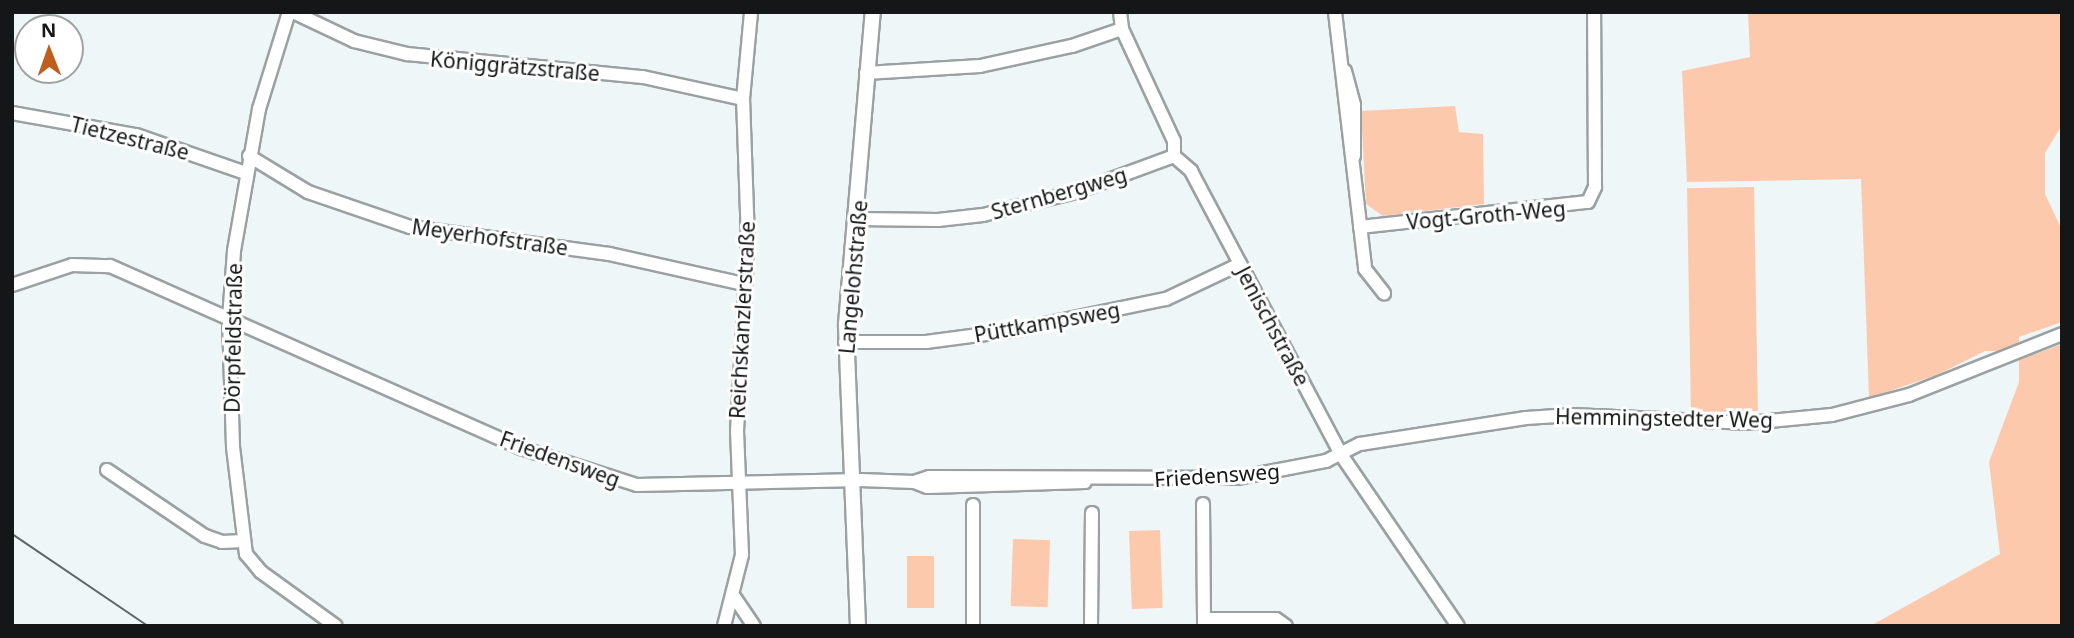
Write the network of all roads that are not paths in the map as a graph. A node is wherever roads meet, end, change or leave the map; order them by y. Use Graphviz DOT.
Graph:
graph roads {
  1 [pos="291,12"];
  2 [pos="751,12"];
  3 [pos="873,12"];
  4 [pos="1120,12"];
  5 [pos="1335,12"];
  6 [pos="1594,12"];
  7 [pos="1122,29"];
  8 [pos="866,73"];
  9 [pos="743,99"];
  10 [pos="12,113"];
  11 [pos="249,156"];
  12 [pos="1174,156"];
  13 [pos="246,173"];
  14 [pos="857,219"];
  15 [pos="1360,227"];
  16 [pos="1240,264"];
  17 [pos="743,284"];
  18 [pos="12,285"];
  19 [pos="1384,293"];
  20 [pos="229,319"];
  21 [pos="2062,334"];
  22 [pos="845,342"];
  23 [pos="1340,453"];
  24 [pos="107,470"];
  25 [pos="852,480"];
  26 [pos="738,486"];
  27 [pos="1203,504"];
  28 [pos="973,505"];
  29 [pos="1092,513"];
  30 [pos="243,541"];
  31 [pos="735,598"];
  32 [pos="1204,623"];
  33 [pos="337,626"];
  34 [pos="724,626"];
  35 [pos="754,626"];
  36 [pos="858,626"];
  37 [pos="973,626"];
  38 [pos="1091,626"];
  39 [pos="1286,626"];
  40 [pos="1458,626"];
  1 -- 9 [label="street, Königgrätzstraße"];
  1 -- 11 [label="street, Dörpfeldstraße"];
  2 -- 9 [label="street, Reichskanzlerstraße"];
  3 -- 8 [label="street, Langelohstraße"];
  4 -- 7 [label="street, Jenischstraße"];
  5 -- 15 [label="street"];
  6 -- 15 [label="street, Vogt-Groth-Weg"];
  7 -- 8 [label="street"];
  7 -- 12 [label="street, Jenischstraße"];
  8 -- 14 [label="street, Langelohstraße"];
  9 -- 17 [label="street, Reichskanzlerstraße"];
  10 -- 13 [label="street, Tietzestraße"];
  11 -- 13 [label="street, Dörpfeldstraße"];
  11 -- 17 [label="street, Meyerhofstraße"];
  12 -- 14 [label="street, Sternbergweg"];
  12 -- 16 [label="street, Jenischstraße"];
  13 -- 20 [label="street, Dörpfeldstraße"];
  14 -- 22 [label="street, Langelohstraße"];
  15 -- 19 [label="street"];
  16 -- 22 [label="street, Püttkampsweg"];
  16 -- 23 [label="street, Jenischstraße"];
  17 -- 26 [label="street, Reichskanzlerstraße"];
  18 -- 20 [label="street, Friedensweg"];
  20 -- 26 [label="street, Friedensweg"];
  20 -- 30 [label="street, Dörpfeldstraße"];
  21 -- 23 [label="street, Hemmingstedter Weg"];
  22 -- 25 [label="street, Langelohstraße"];
  23 -- 25 [label="street, Friedensweg"];
  23 -- 40 [label="street, Jenischstraße"];
  24 -- 30 [label="street"];
  25 -- 26 [label="street, Friedensweg"];
  25 -- 36 [label="street, Langelohstraße"];
  26 -- 31 [label="street, Reichskanzlerstraße"];
  27 -- 32 [label="street"];
  28 -- 37 [label="street"];
  29 -- 38 [label="street"];
  30 -- 33 [label="street, Dörpfeldstraße"];
  31 -- 34 [label="street, Reichskanzlerstraße"];
  31 -- 35 [label="street"];
  32 -- 39 [label="street"];
}
